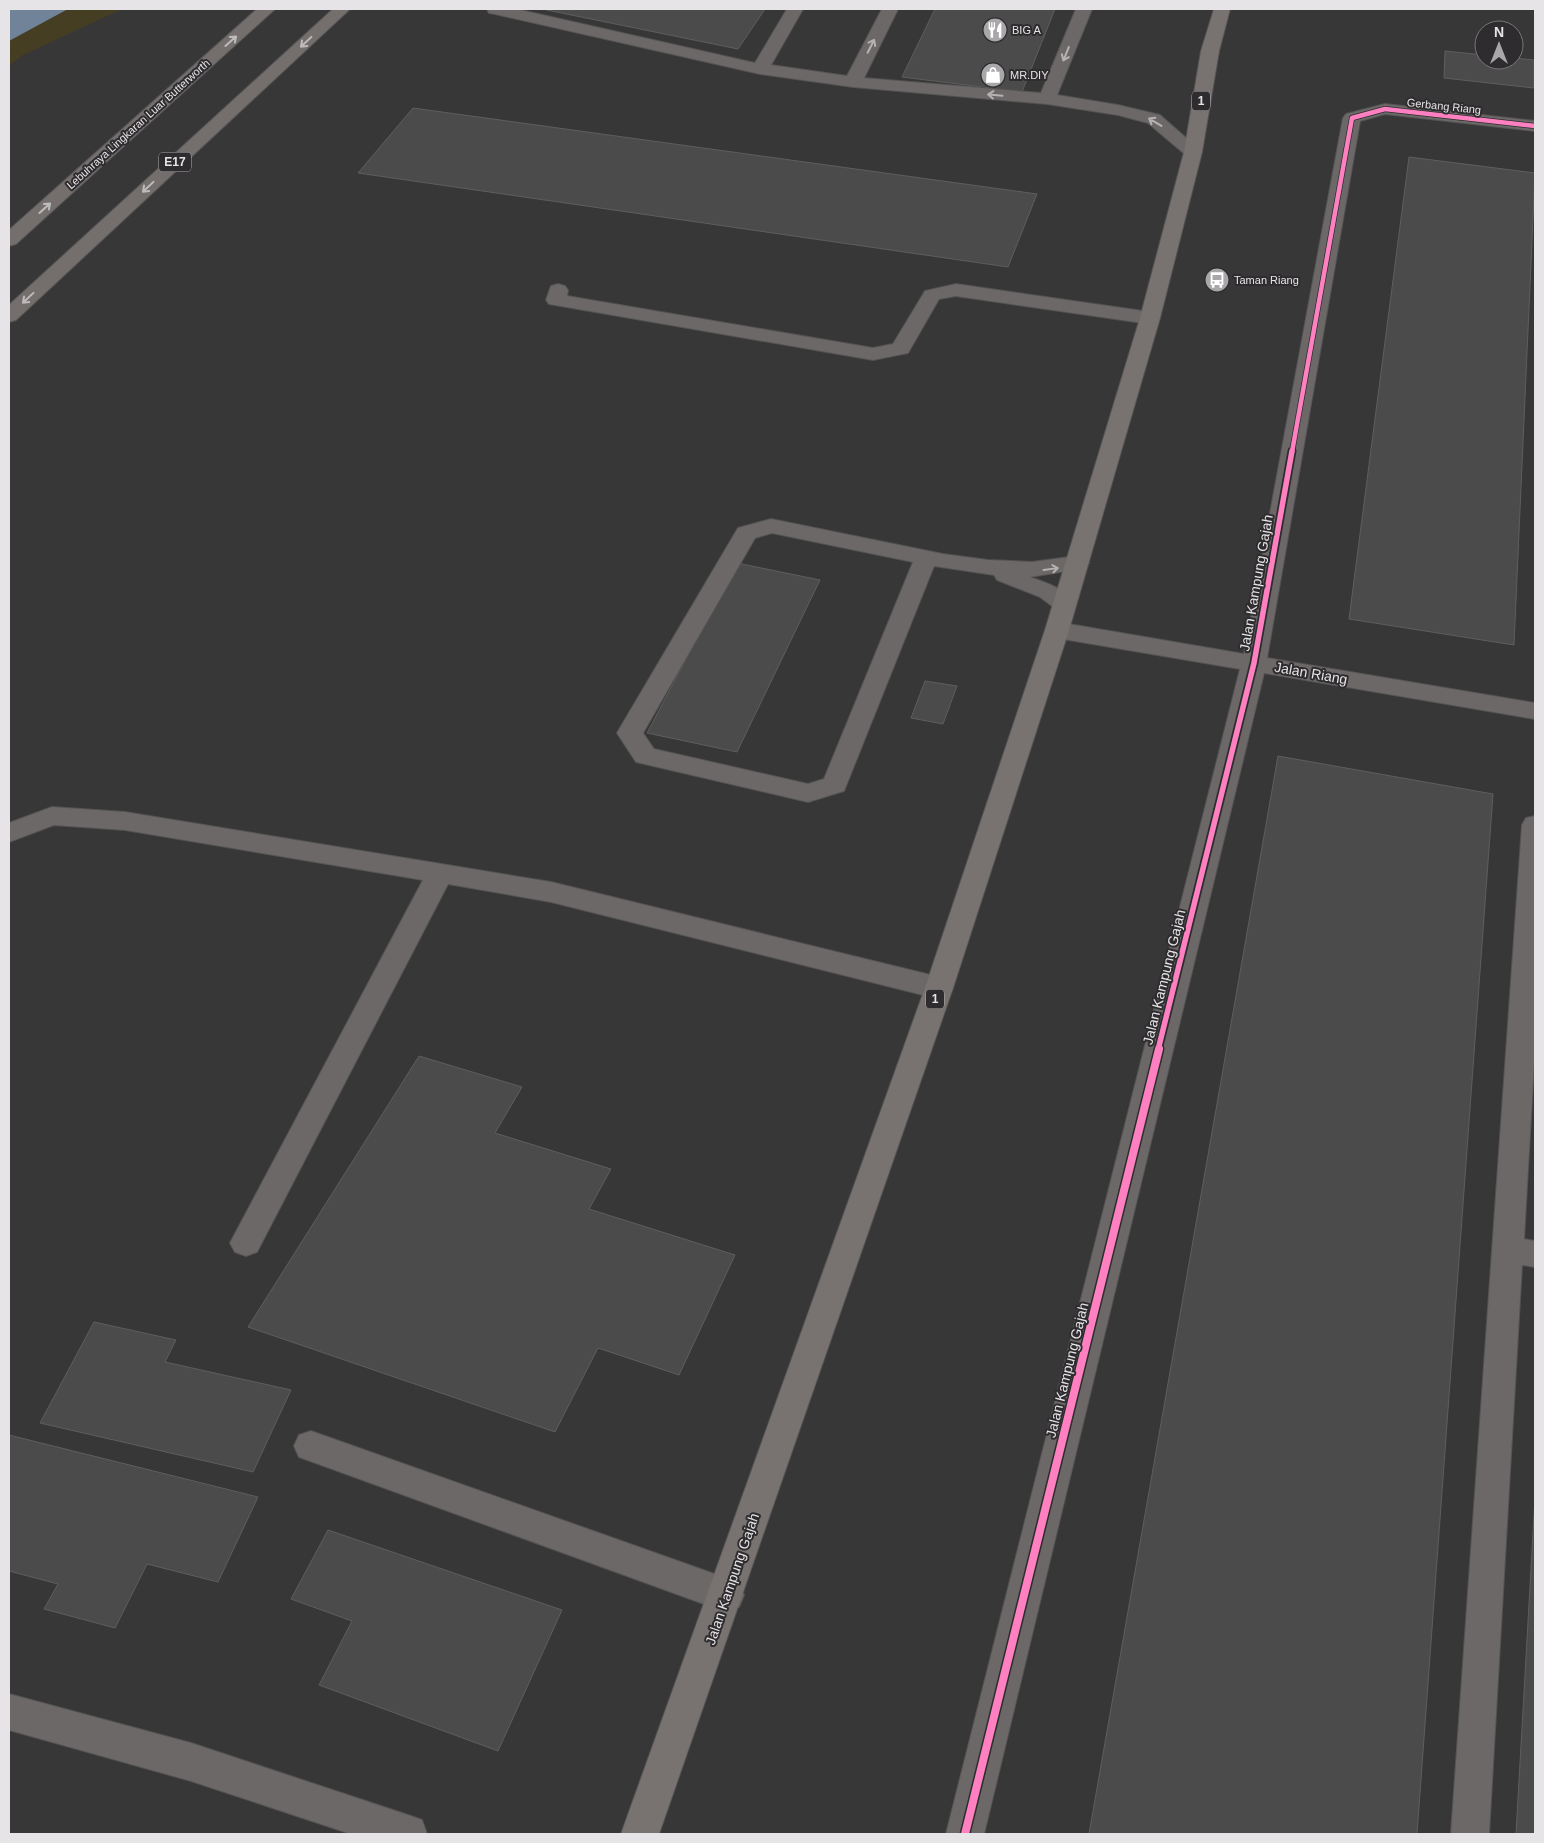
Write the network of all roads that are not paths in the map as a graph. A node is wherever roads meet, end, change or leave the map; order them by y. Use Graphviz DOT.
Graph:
graph roads {
  1 [pos="267,9"];
  2 [pos="342,9"];
  3 [pos="495,9"];
  4 [pos="795,9"];
  5 [pos="890,9"];
  6 [pos="1084,9"];
  7 [pos="1222,9"];
  8 [pos="760,68"];
  9 [pos="853,82"];
  10 [pos="1047,100"];
  11 [pos="1352,118"];
  12 [pos="1535,126"];
  13 [pos="1192,152"];
  14 [pos="9,240"];
  15 [pos="558,290"];
  16 [pos="9,316"];
  17 [pos="1150,318"];
  18 [pos="926,558"];
  19 [pos="1077,563"];
  20 [pos="990,569"];
  21 [pos="1061,617"];
  22 [pos="1254,663"];
  23 [pos="1535,711"];
  24 [pos="1535,825"];
  25 [pos="9,833"];
  26 [pos="440,874"];
  27 [pos="939,988"];
  28 [pos="246,1243"];
  29 [pos="1522,1252"];
  30 [pos="311,1446"];
  31 [pos="726,1595"];
  32 [pos="9,1712"];
  33 [pos="357,1827"];
  34 [pos="408,1834"];
  35 [pos="640,1834"];
  36 [pos="965,1834"];
  37 [pos="1470,1834"];
  14 -- 1 [label="highway, Lebuhraya Lingkaran Luar Butterworth, one-way"];
  2 -- 16 [label="highway, E17, one-way"];
  3 -- 8 [label="street"];
  4 -- 8 [label="street"];
  9 -- 5 [label="street, one-way"];
  6 -- 10 [label="street, one-way"];
  7 -- 13 [label="main road, 1"];
  8 -- 9 [label="street"];
  10 -- 9 [label="street, one-way"];
  13 -- 10 [label="street, one-way"];
  11 -- 12 [label="street, Gerbang Riang"];
  11 -- 22 [label="street, Jalan Kampung Gajah"];
  13 -- 17 [label="main road, Jalan Kampung Gajah / 1"];
  15 -- 17 [label="street"];
  17 -- 19 [label="main road, Jalan Kampung Gajah / 1"];
  18 -- 18 [label="street"];
  18 -- 20 [label="street"];
  20 -- 19 [label="street, one-way"];
  19 -- 21 [label="main road, Jalan Kampung Gajah / 1"];
  20 -- 21 [label="street"];
  21 -- 22 [label="street, Jalan Riang"];
  21 -- 27 [label="main road, Jalan Kampung Gajah / 1"];
  22 -- 23 [label="street, Jalan Riang"];
  22 -- 36 [label="street, Jalan Kampung Gajah"];
  24 -- 29 [label="street"];
  25 -- 26 [label="street"];
  26 -- 27 [label="street"];
  26 -- 28 [label="street"];
  27 -- 31 [label="main road, Jalan Kampung Gajah / 1"];
  29 -- 37 [label="street"];
  30 -- 31 [label="street"];
  31 -- 35 [label="main road, Jalan Kampung Gajah / 1"];
  32 -- 33 [label="street"];
  33 -- 34 [label="street"];
}
